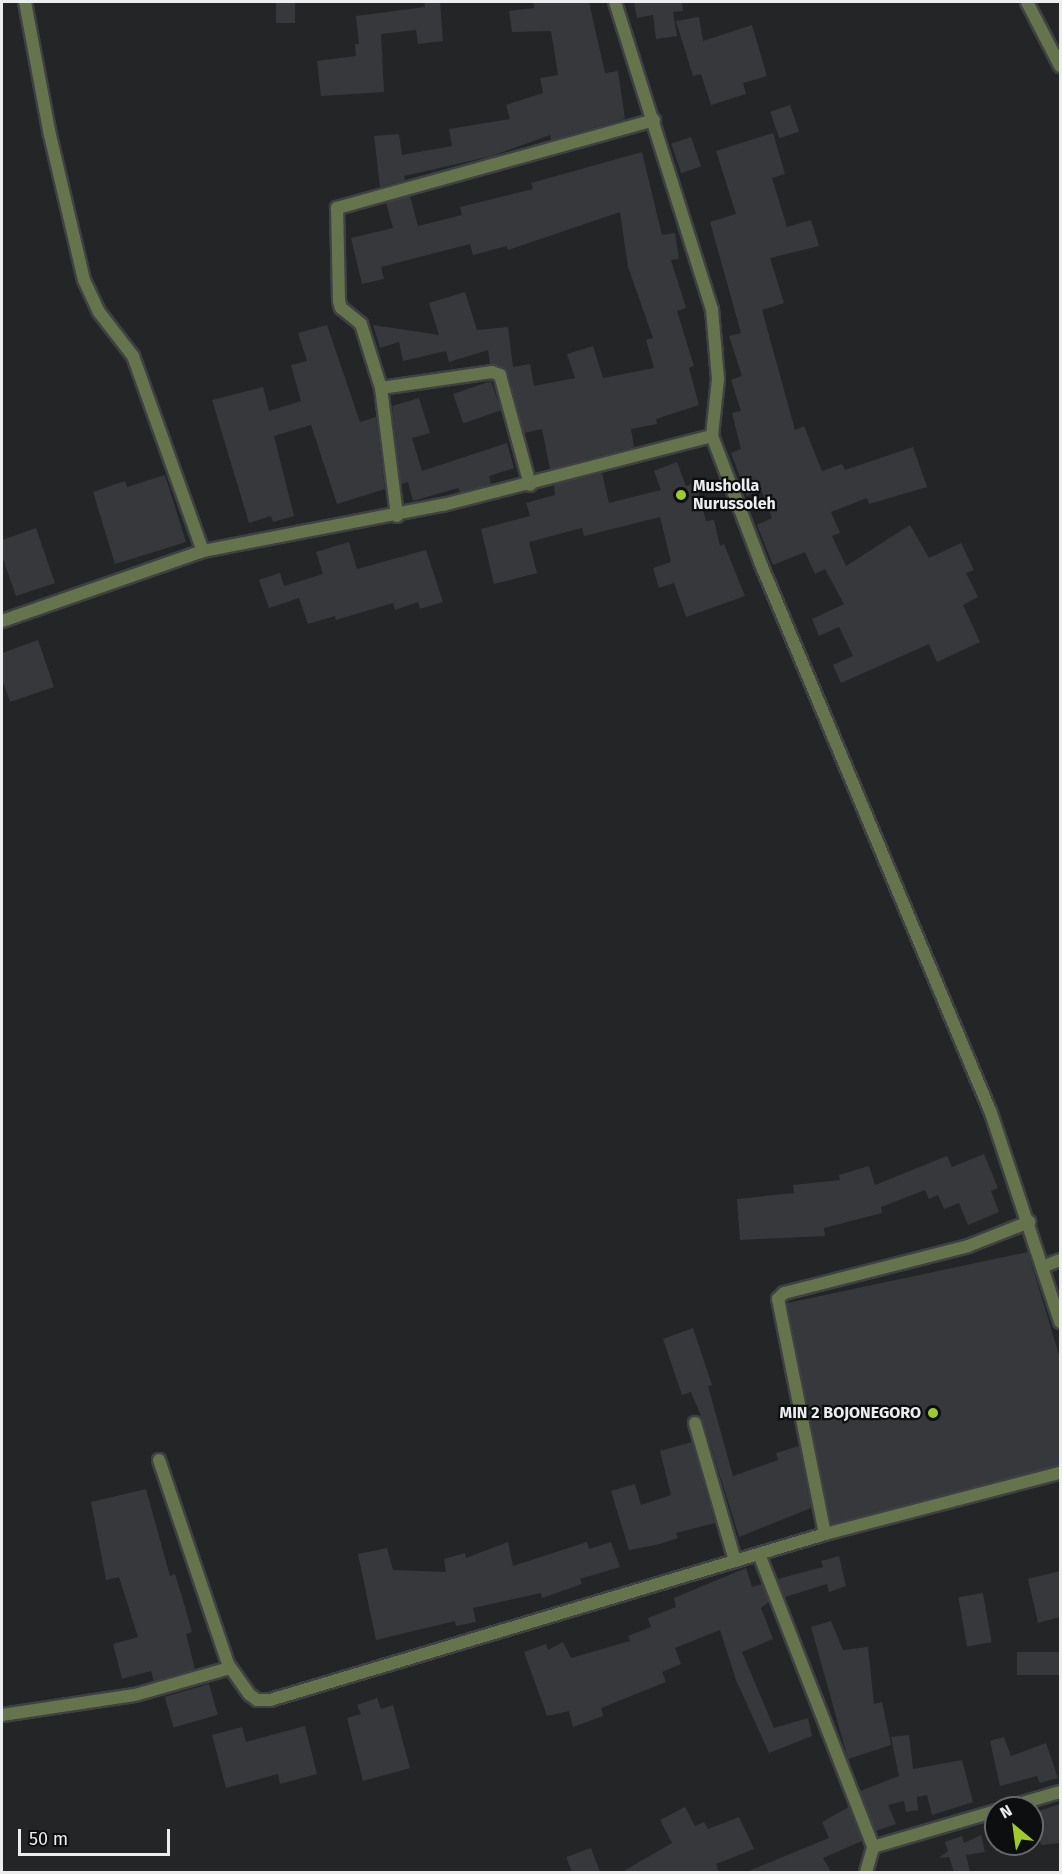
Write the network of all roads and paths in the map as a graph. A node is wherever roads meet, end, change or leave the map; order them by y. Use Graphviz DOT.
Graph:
graph roads {
  1 [pos="25,2"];
  2 [pos="615,2"];
  3 [pos="1027,2"];
  4 [pos="1060,66"];
  5 [pos="654,120"];
  6 [pos="381,388"];
  7 [pos="712,436"];
  8 [pos="530,484"];
  9 [pos="397,516"];
  10 [pos="203,551"];
  11 [pos="2,621"];
  12 [pos="1029,1222"];
  13 [pos="1060,1260"];
  14 [pos="1042,1267"];
  15 [pos="1060,1322"];
  16 [pos="695,1423"];
  17 [pos="159,1460"];
  18 [pos="1060,1473"];
  19 [pos="825,1534"];
  20 [pos="759,1554"];
  21 [pos="735,1561"];
  22 [pos="230,1668"];
  23 [pos="2,1715"];
  24 [pos="1060,1792"];
  25 [pos="1044,1797"];
  26 [pos="984,1815"];
  27 [pos="873,1847"];
  28 [pos="866,1872"];
  1 -- 10 [label="street"];
  2 -- 5 [label="street"];
  3 -- 4 [label="street"];
  5 -- 6 [label="street"];
  5 -- 7 [label="street"];
  6 -- 8 [label="street"];
  6 -- 9 [label="street"];
  7 -- 8 [label="street"];
  7 -- 12 [label="street"];
  8 -- 9 [label="street"];
  9 -- 10 [label="street"];
  10 -- 11 [label="street"];
  12 -- 14 [label="street"];
  12 -- 19 [label="street"];
  13 -- 14 [label="street"];
  14 -- 15 [label="street"];
  16 -- 21 [label="street"];
  17 -- 22 [label="street"];
  18 -- 19 [label="street"];
  19 -- 20 [label="street"];
  20 -- 21 [label="street"];
  20 -- 27 [label="street"];
  21 -- 22 [label="street"];
  22 -- 23 [label="street"];
  24 -- 25 [label="street"];
  26 -- 27 [label="street"];
  27 -- 28 [label="street"];
}
